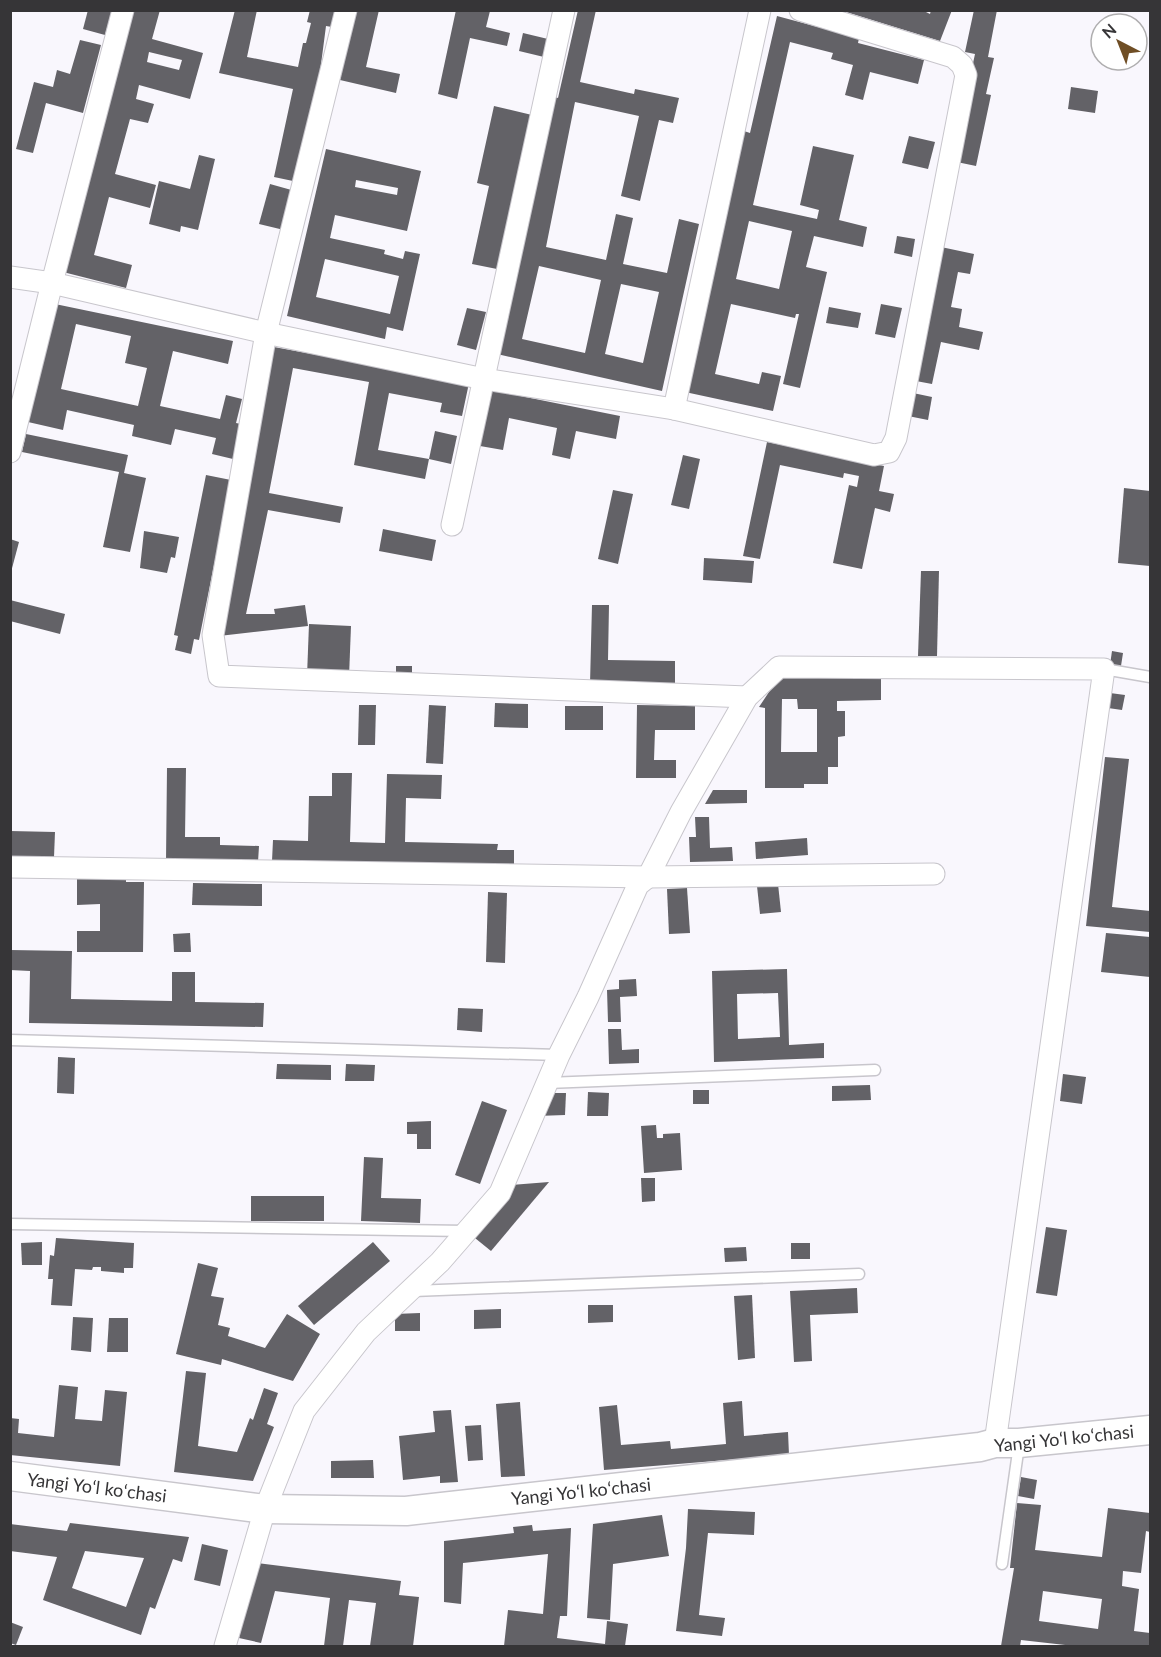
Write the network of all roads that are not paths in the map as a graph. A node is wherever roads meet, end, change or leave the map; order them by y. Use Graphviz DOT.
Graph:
graph roads {
  1 [pos="123,10"];
  2 [pos="346,10"];
  3 [pos="564,10"];
  4 [pos="760,10"];
  5 [pos="811,12"];
  6 [pos="10,277"];
  7 [pos="52,283"];
  8 [pos="266,333"];
  9 [pos="484,379"];
  10 [pos="674,409"];
  11 [pos="10,452"];
  12 [pos="452,525"];
  13 [pos="1104,669"];
  14 [pos="1150,677"];
  15 [pos="747,697"];
  16 [pos="10,867"];
  17 [pos="934,874"];
  18 [pos="648,877"];
  19 [pos="10,1040"];
  20 [pos="559,1055"];
  21 [pos="875,1070"];
  22 [pos="547,1083"];
  23 [pos="10,1224"];
  24 [pos="467,1231"];
  25 [pos="859,1274"];
  26 [pos="409,1291"];
  27 [pos="1150,1430"];
  28 [pos="1007,1443"];
  29 [pos="10,1476"];
  30 [pos="265,1509"];
  31 [pos="1002,1564"];
  32 [pos="225,1647"];
  1 -- 7 [label="street"];
  2 -- 8 [label="street"];
  3 -- 9 [label="street"];
  4 -- 10 [label="street"];
  5 -- 10 [label="street"];
  6 -- 7 [label="street"];
  7 -- 8 [label="street"];
  7 -- 11 [label="street"];
  8 -- 9 [label="street"];
  8 -- 15 [label="street"];
  9 -- 10 [label="street"];
  9 -- 12 [label="street"];
  13 -- 14 [label="lane"];
  13 -- 15 [label="street"];
  13 -- 28 [label="street"];
  15 -- 18 [label="street"];
  16 -- 18 [label="street"];
  17 -- 18 [label="street"];
  18 -- 20 [label="street"];
  19 -- 20 [label="lane"];
  20 -- 22 [label="street"];
  21 -- 22 [label="lane"];
  22 -- 24 [label="street"];
  23 -- 24 [label="lane"];
  24 -- 26 [label="street"];
  25 -- 26 [label="lane"];
  26 -- 30 [label="street"];
  27 -- 28 [label="street, Yangi Yoʻl koʻchasi"];
  28 -- 30 [label="street, Yangi Yoʻl koʻchasi"];
  28 -- 31 [label="lane"];
  29 -- 30 [label="street, Yangi Yoʻl koʻchasi"];
  30 -- 32 [label="street"];
}
